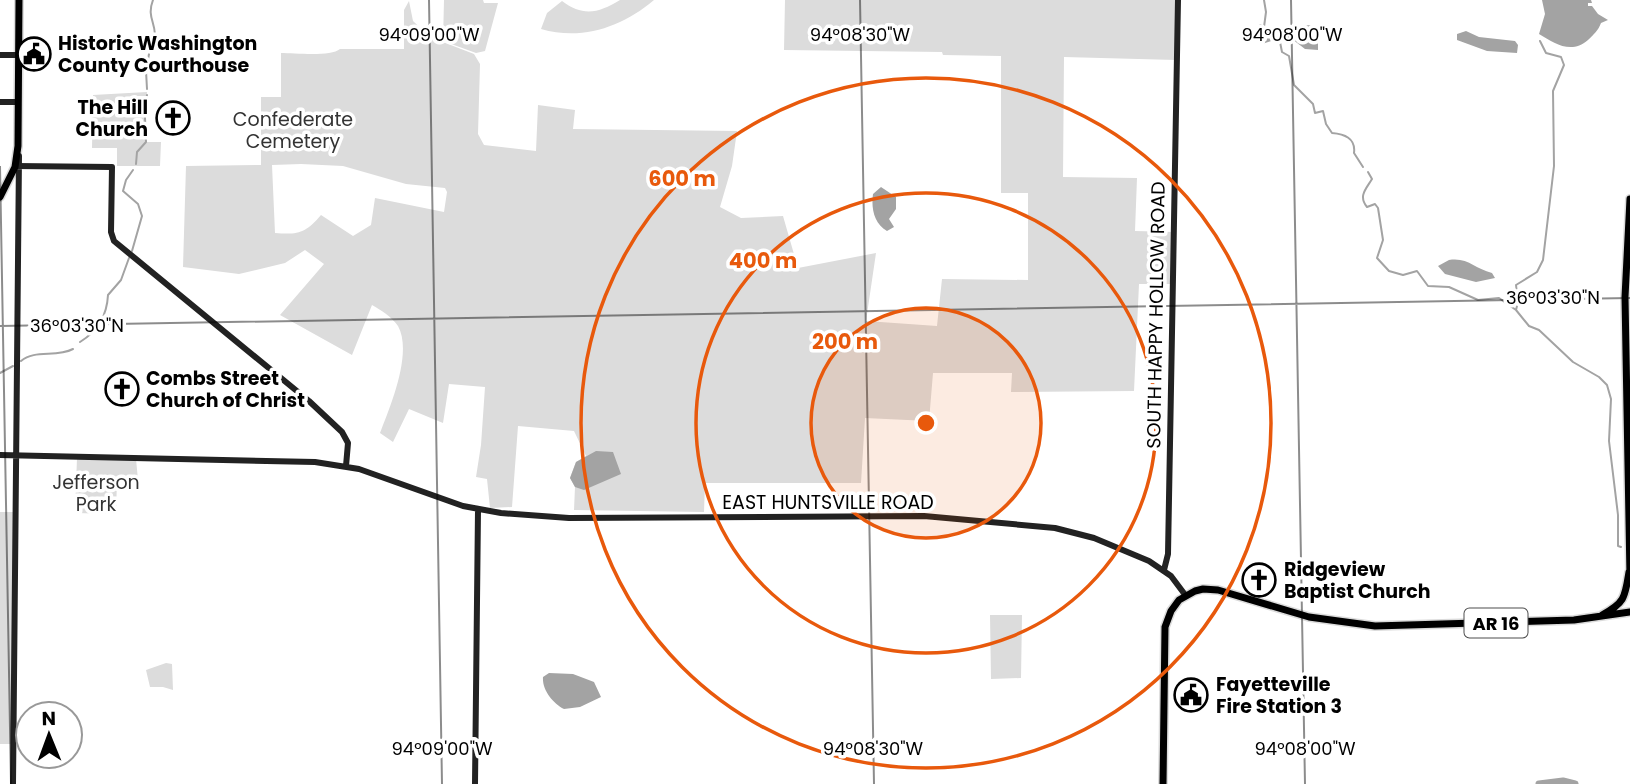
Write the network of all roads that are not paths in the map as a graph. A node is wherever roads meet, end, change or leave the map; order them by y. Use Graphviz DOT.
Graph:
graph roads {
  1 [pos="19,0"];
  2 [pos="1178,0"];
  3 [pos="0,55"];
  4 [pos="19,55"];
  5 [pos="0,102"];
  6 [pos="18,102"];
  7 [pos="18,146"];
  8 [pos="17,166"];
  9 [pos="34,167"];
  10 [pos="100,167"];
  11 [pos="111,180"];
  12 [pos="6,187"];
  13 [pos="18,196"];
  14 [pos="0,197"];
  15 [pos="1630,199"];
  16 [pos="1628,297"];
  17 [pos="0,455"];
  18 [pos="16,456"];
  19 [pos="346,466"];
  20 [pos="478,510"];
  21 [pos="1629,568"];
  22 [pos="1164,570"];
  23 [pos="1630,577"];
  24 [pos="1186,596"];
  25 [pos="1630,612"];
  26 [pos="1595,618"];
  27 [pos="13,784"];
  28 [pos="475,784"];
  29 [pos="1163,784"];
  1 -- 4 [label="main road"];
  2 -- 22 [label="street, SOUTH HAPPY HOLLOW ROAD"];
  3 -- 4 [label="street"];
  4 -- 6 [label="main road"];
  5 -- 6 [label="street"];
  6 -- 7 [label="main road"];
  7 -- 8 [label="main road"];
  7 -- 9 [label="street"];
  8 -- 9 [label="street"];
  8 -- 12 [label="main road"];
  8 -- 13 [label="street"];
  9 -- 10 [label="street"];
  10 -- 11 [label="street"];
  10 -- 11 [label="street"];
  11 -- 19 [label="street"];
  12 -- 13 [label="street"];
  12 -- 14 [label="main road"];
  13 -- 18 [label="street"];
  15 -- 16 [label="main road"];
  16 -- 21 [label="main road"];
  17 -- 18 [label="street, EAST HUNTSVILLE ROAD"];
  18 -- 19 [label="street, EAST HUNTSVILLE ROAD"];
  18 -- 27 [label="street"];
  19 -- 20 [label="street, EAST HUNTSVILLE ROAD"];
  20 -- 22 [label="street, EAST HUNTSVILLE ROAD"];
  20 -- 28 [label="street"];
  21 -- 23 [label="main road"];
  21 -- 26 [label="main road"];
  22 -- 24 [label="street, EAST HUNTSVILLE ROAD"];
  24 -- 26 [label="main road, AR 16"];
  24 -- 29 [label="main road"];
  25 -- 26 [label="main road, AR 16"];
}
